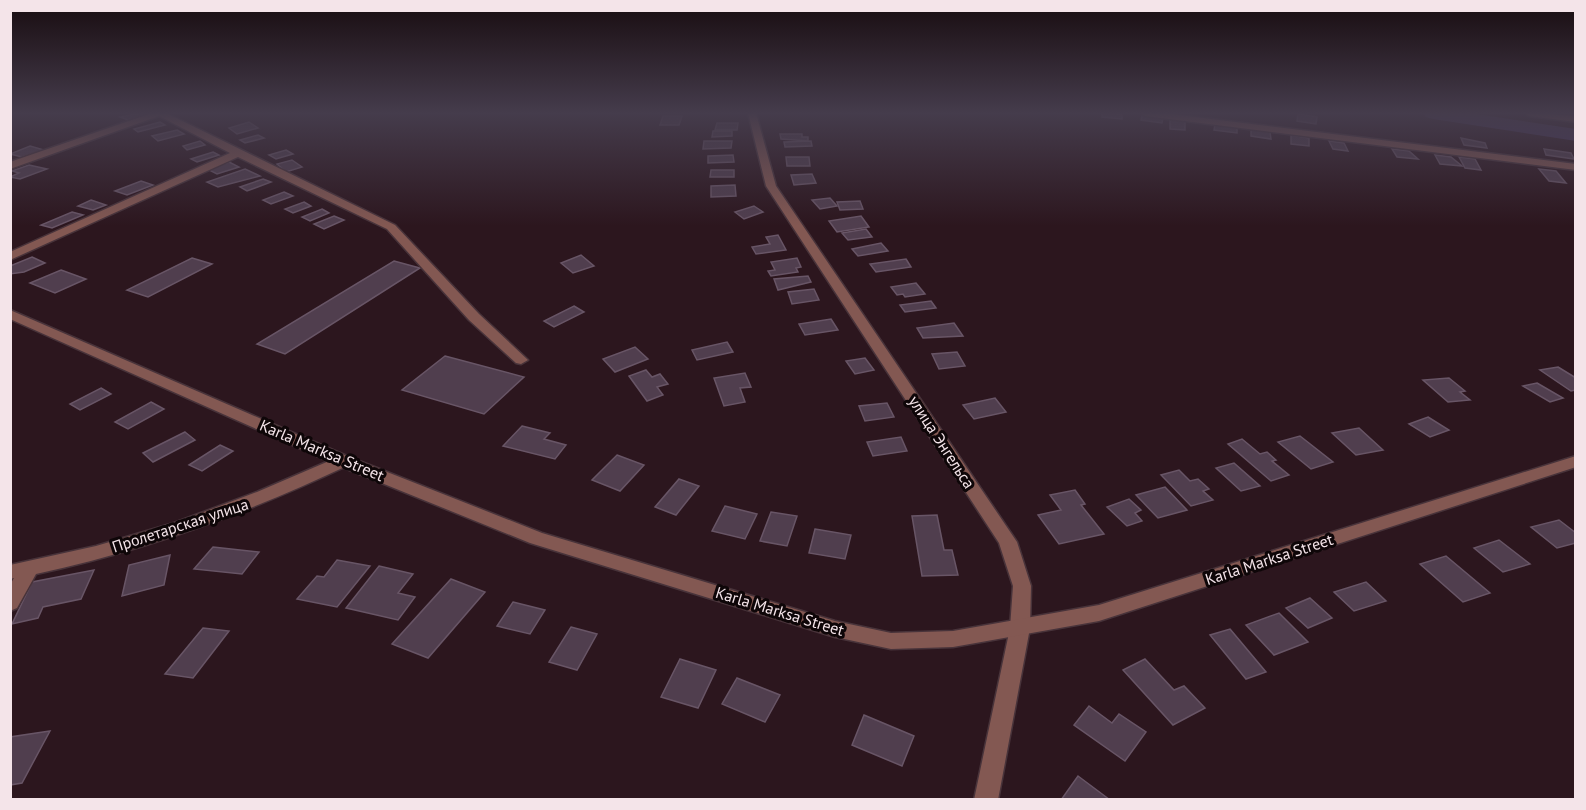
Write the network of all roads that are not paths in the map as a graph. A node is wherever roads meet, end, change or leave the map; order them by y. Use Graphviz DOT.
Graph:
graph roads {
  1 [pos="53,151"];
  2 [pos="234,151"];
  3 [pos="762,151"];
  4 [pos="1446,151"];
  5 [pos="238,153"];
  6 [pos="10,166"];
  7 [pos="1575,167"];
  8 [pos="10,257"];
  9 [pos="10,314"];
  10 [pos="521,360"];
  11 [pos="343,461"];
  12 [pos="1575,461"];
  13 [pos="30,568"];
  14 [pos="10,572"];
  15 [pos="10,603"];
  16 [pos="1020,628"];
  17 [pos="986,800"];
  1 -- 6 [label="street"];
  2 -- 5 [label="street"];
  3 -- 16 [label="street, улица Энгельса"];
  4 -- 7 [label="street"];
  5 -- 8 [label="street"];
  5 -- 10 [label="street"];
  9 -- 11 [label="street, Karla Marksa Street"];
  11 -- 13 [label="street, Пролетарская улица"];
  11 -- 16 [label="street, Karla Marksa Street"];
  12 -- 16 [label="street, Karla Marksa Street"];
  13 -- 14 [label="street, Пролетарская улица"];
  13 -- 15 [label="street"];
  16 -- 17 [label="street, улица Энгельса"];
}
